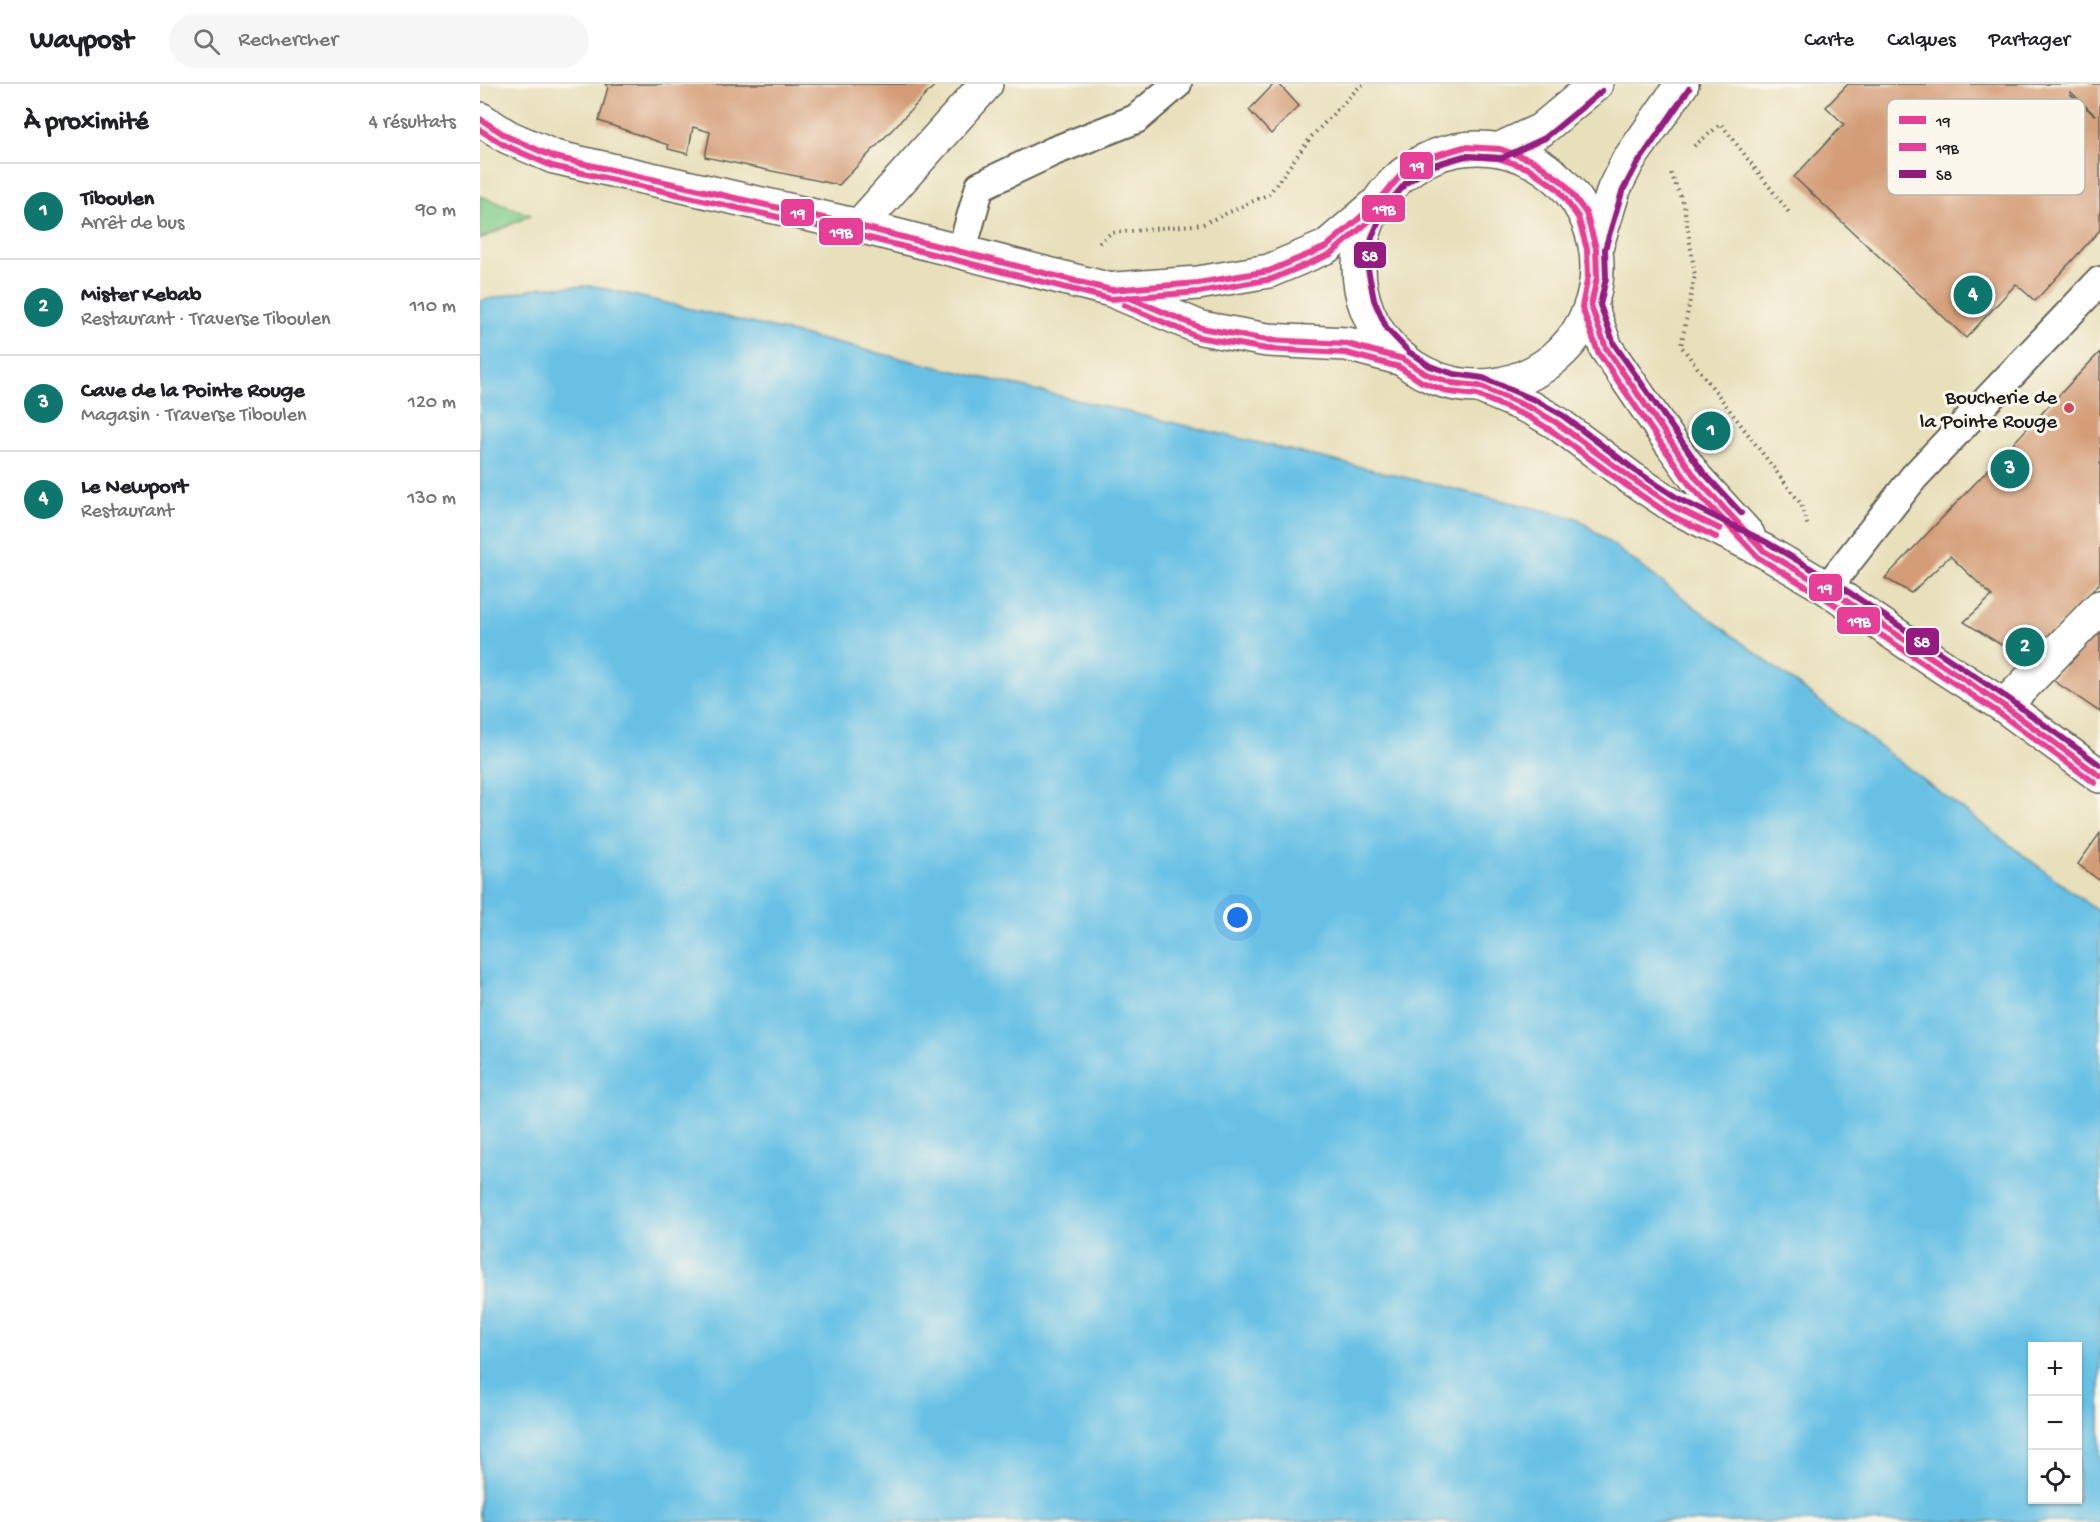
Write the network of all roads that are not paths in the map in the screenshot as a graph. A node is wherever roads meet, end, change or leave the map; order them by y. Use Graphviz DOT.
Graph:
graph roads {
  1 [pos="986,84"];
  2 [pos="1177,84"];
  3 [pos="1596,84"];
  4 [pos="1682,84"];
  5 [pos="480,119"];
  6 [pos="1500,149"];
  7 [pos="1377,203"];
  8 [pos="859,226"];
  9 [pos="1596,248"];
  10 [pos="961,253"];
  11 [pos="2100,281"];
  12 [pos="1111,290"];
  13 [pos="1591,306"];
  14 [pos="1402,359"];
  15 [pos="1479,386"];
  16 [pos="1764,551"];
  17 [pos="1827,588"];
  18 [pos="2100,608"];
  19 [pos="2004,706"];
  20 [pos="2100,776"];
  1 -- 8 [label="street"];
  2 -- 10 [label="lane"];
  3 -- 6 [label="street"];
  4 -- 9 [label="street"];
  5 -- 8 [label="street"];
  6 -- 7 [label="street"];
  6 -- 9 [label="street"];
  7 -- 12 [label="street"];
  7 -- 14 [label="street"];
  8 -- 10 [label="street"];
  9 -- 13 [label="street"];
  10 -- 12 [label="street"];
  11 -- 17 [label="lane"];
  12 -- 14 [label="street"];
  13 -- 15 [label="street"];
  13 -- 16 [label="street"];
  14 -- 15 [label="street"];
  15 -- 16 [label="street"];
  16 -- 17 [label="street"];
  17 -- 19 [label="street"];
  18 -- 19 [label="street"];
  19 -- 20 [label="street"];
}
